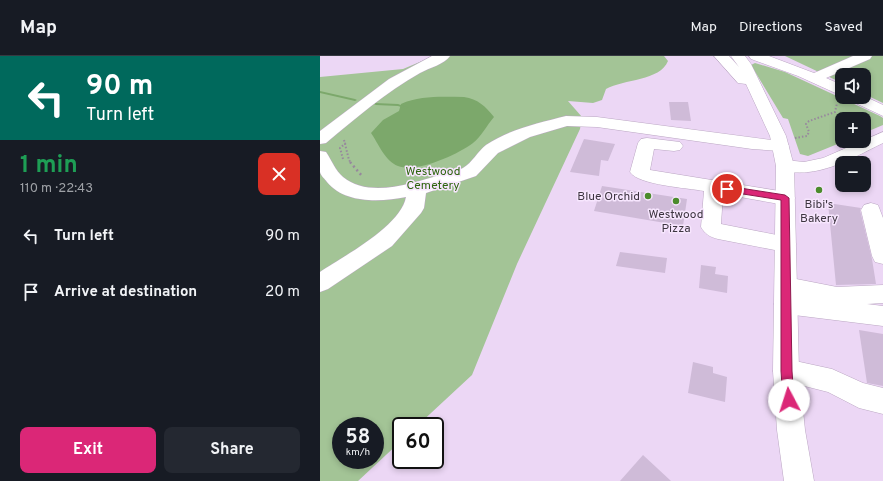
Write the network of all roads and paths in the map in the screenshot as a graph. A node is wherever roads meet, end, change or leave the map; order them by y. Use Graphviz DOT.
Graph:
graph roads {
  1 [pos="443,56"];
  2 [pos="721,56"];
  3 [pos="737,56"];
  4 [pos="756,56"];
  5 [pos="865,56"];
  6 [pos="808,75"];
  7 [pos="835,90"];
  8 [pos="760,98"];
  9 [pos="837,104"];
  10 [pos="866,104"];
  11 [pos="883,111"];
  12 [pos="323,136"];
  13 [pos="883,137"];
  14 [pos="346,143"];
  15 [pos="785,153"];
  16 [pos="320,156"];
  17 [pos="343,162"];
  18 [pos="366,178"];
  19 [pos="714,187"];
  20 [pos="417,189"];
  21 [pos="785,198"];
  22 [pos="871,210"];
  23 [pos="785,244"];
  24 [pos="883,256"];
  25 [pos="320,283"];
  26 [pos="883,294"];
  27 [pos="786,295"];
  28 [pos="883,316"];
  29 [pos="786,371"];
  30 [pos="883,401"];
  31 [pos="799,481"];
  1 -- 12 [label="main road"];
  2 -- 8 [label="main road"];
  3 -- 6 [label="main road"];
  3 -- 8 [label="main road"];
  4 -- 6 [label="main road"];
  5 -- 6 [label="main road"];
  6 -- 7 [label="main road"];
  8 -- 15 [label="main road"];
  9 -- 15 [label="path"];
  10 -- 11 [label="main road"];
  12 -- 14 [label="path"];
  13 -- 15 [label="main road"];
  14 -- 17 [label="path"];
  14 -- 18 [label="path"];
  15 -- 19 [label="main road"];
  15 -- 20 [label="main road"];
  15 -- 21 [label="main road"];
  16 -- 20 [label="main road"];
  19 -- 21 [label="main road"];
  19 -- 23 [label="main road"];
  20 -- 25 [label="main road"];
  21 -- 23 [label="main road"];
  22 -- 24 [label="main road"];
  23 -- 27 [label="main road"];
  26 -- 27 [label="main road"];
  27 -- 28 [label="main road"];
  27 -- 29 [label="main road"];
  29 -- 30 [label="main road"];
  29 -- 31 [label="main road"];
}
